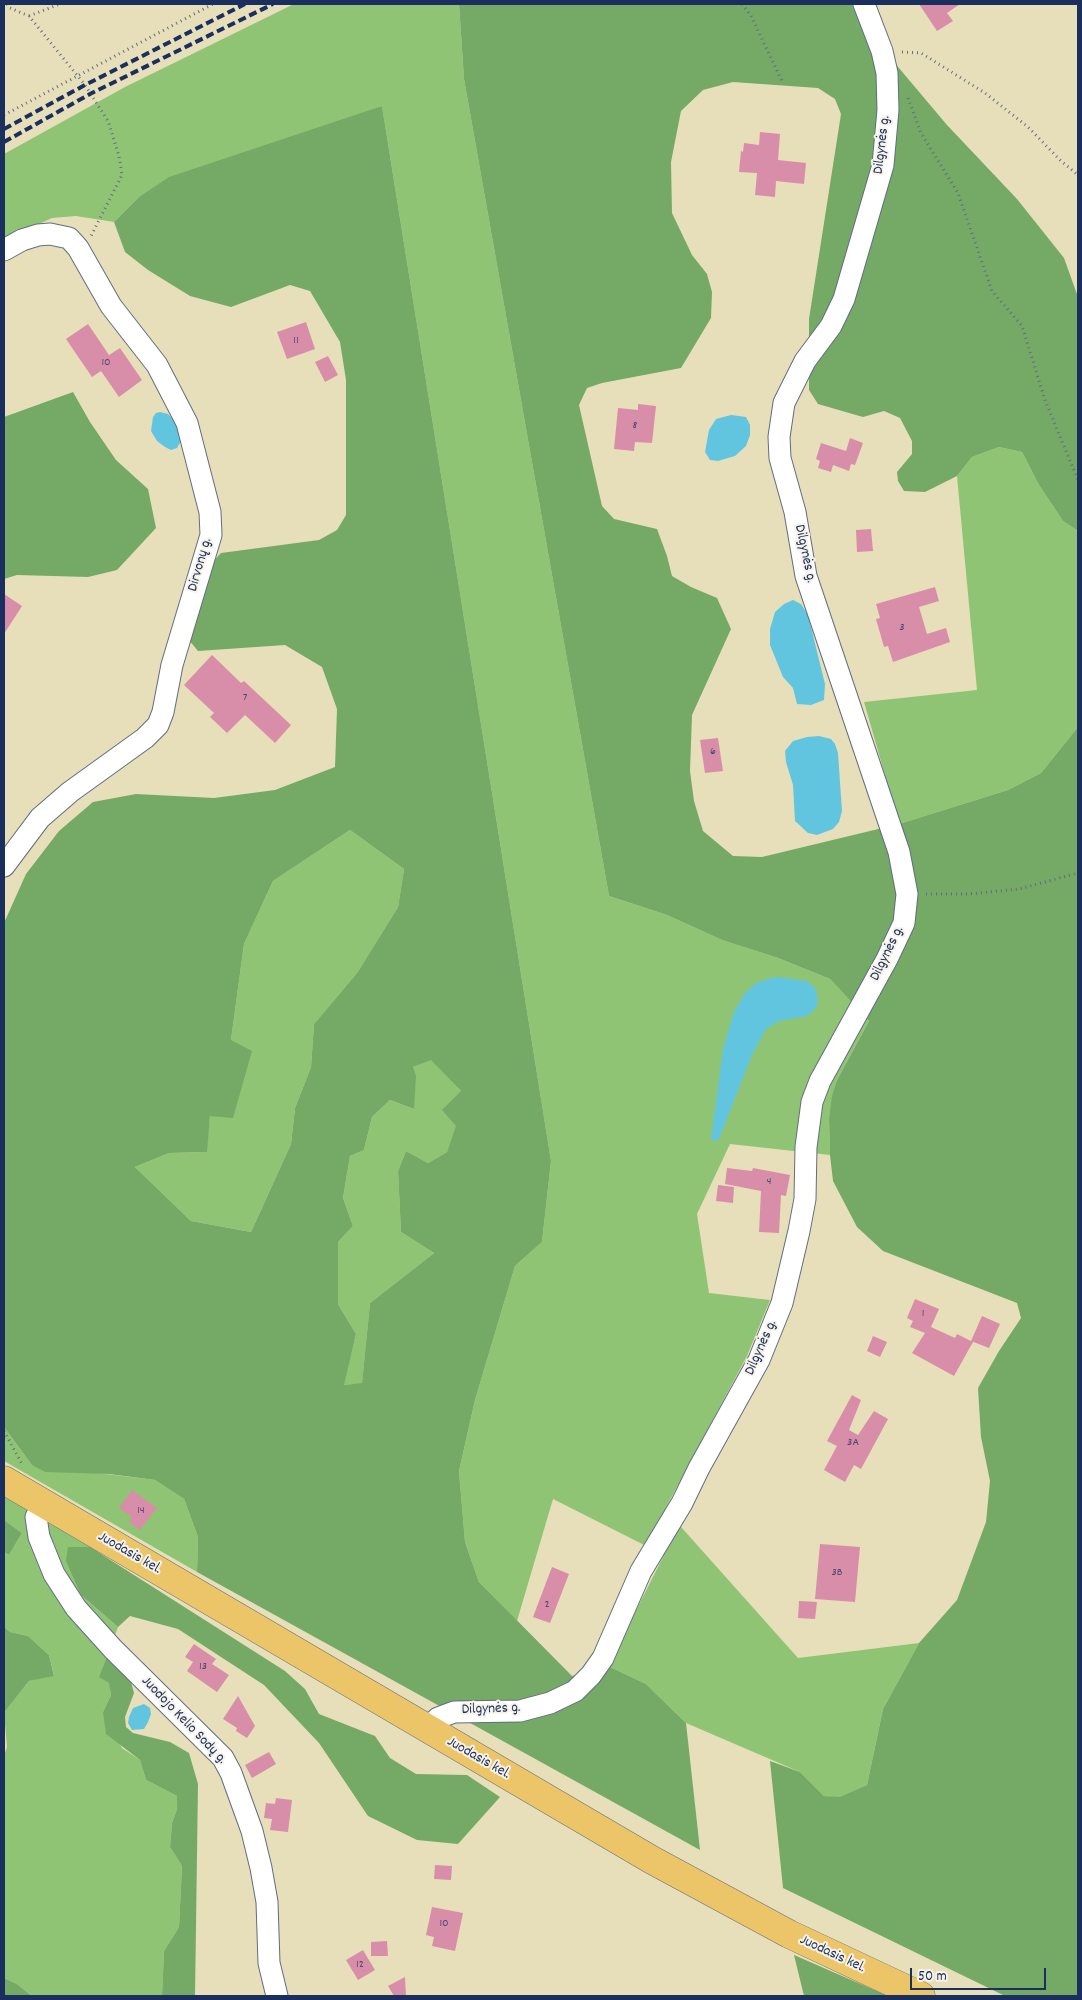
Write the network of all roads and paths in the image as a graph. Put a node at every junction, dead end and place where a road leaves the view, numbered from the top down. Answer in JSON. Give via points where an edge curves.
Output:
{"nodes":[{"id":1,"x":7,"y":4,"type":"edge"},
{"id":2,"x":60,"y":4,"type":"edge"},
{"id":3,"x":213,"y":4,"type":"edge"},
{"id":4,"x":742,"y":4,"type":"edge"},
{"id":5,"x":864,"y":4,"type":"edge"},
{"id":6,"x":28,"y":16,"type":"junction"},
{"id":7,"x":882,"y":51,"type":"junction"},
{"id":8,"x":77,"y":75,"type":"junction"},
{"id":9,"x":782,"y":81,"type":"dead end"},
{"id":10,"x":908,"y":97,"type":"dead end"},
{"id":11,"x":4,"y":115,"type":"edge"},
{"id":12,"x":1078,"y":176,"type":"edge"},
{"id":13,"x":4,"y":250,"type":"edge"},
{"id":14,"x":82,"y":254,"type":"junction"},
{"id":15,"x":1078,"y":480,"type":"edge"},
{"id":16,"x":4,"y":866,"type":"edge"},
{"id":17,"x":1078,"y":873,"type":"edge"},
{"id":18,"x":907,"y":894,"type":"junction"},
{"id":19,"x":4,"y":1480,"type":"edge"},
{"id":20,"x":44,"y":1504,"type":"junction"},
{"id":21,"x":427,"y":1729,"type":"junction"},
{"id":22,"x":277,"y":1996,"type":"edge"},
{"id":23,"x":921,"y":1996,"type":"edge"}],
"edges":[{"from":1,"to":6,"type":"path"},
{"from":2,"to":6,"type":"path"},
{"from":3,"to":8,"type":"path"},
{"from":4,"to":9,"type":"path"},
{"from":5,"to":7,"type":"street","name":"Dilgynės g."},
{"from":6,"to":8,"type":"path"},
{"from":7,"to":12,"type":"path","via":[[921,53],[985,93],[1028,127]]},
{"from":7,"to":18,"type":"street","name":"Dilgynės g.","via":[[887,73],[888,110],[883,165],[844,299],[831,326],[805,361],[784,403],[779,437],[780,458],[795,512],[806,576],[899,852]]},
{"from":8,"to":11,"type":"path"},
{"from":8,"to":14,"type":"path","via":[[108,121],[122,176]]},
{"from":10,"to":15,"type":"path","via":[[921,133],[958,193],[992,291],[1022,326],[1046,400]]},
{"from":13,"to":14,"type":"street","name":"Dirvonų g.","via":[[22,240],[50,234],[69,238]]},
{"from":14,"to":16,"type":"street","name":"Dirvonų g.","via":[[111,306],[156,365],[187,423],[210,512],[211,535],[158,725],[40,818]]},
{"from":17,"to":18,"type":"path","via":[[1019,889],[969,894]]},
{"from":18,"to":21,"type":"street","name":"Dilgynės g.","via":[[904,924],[820,1081],[812,1102],[807,1133],[805,1199],[782,1303],[759,1360],[682,1504],[641,1571],[603,1658],[575,1691],[550,1703],[520,1711],[454,1712],[438,1718]]},
{"from":19,"to":20,"type":"main road","name":"Juodasis kel."},
{"from":20,"to":21,"type":"main road","name":"Juodasis kel."},
{"from":20,"to":22,"type":"street","name":"Juodojo Kelio Sodų g.","via":[[36,1517],[39,1537],[54,1574],[76,1608],[223,1758],[231,1773],[252,1830],[261,1868],[267,1902],[269,1963]]},
{"from":21,"to":23,"type":"main road","name":"Juodasis kel.","via":[[652,1860],[789,1934]]}]}
